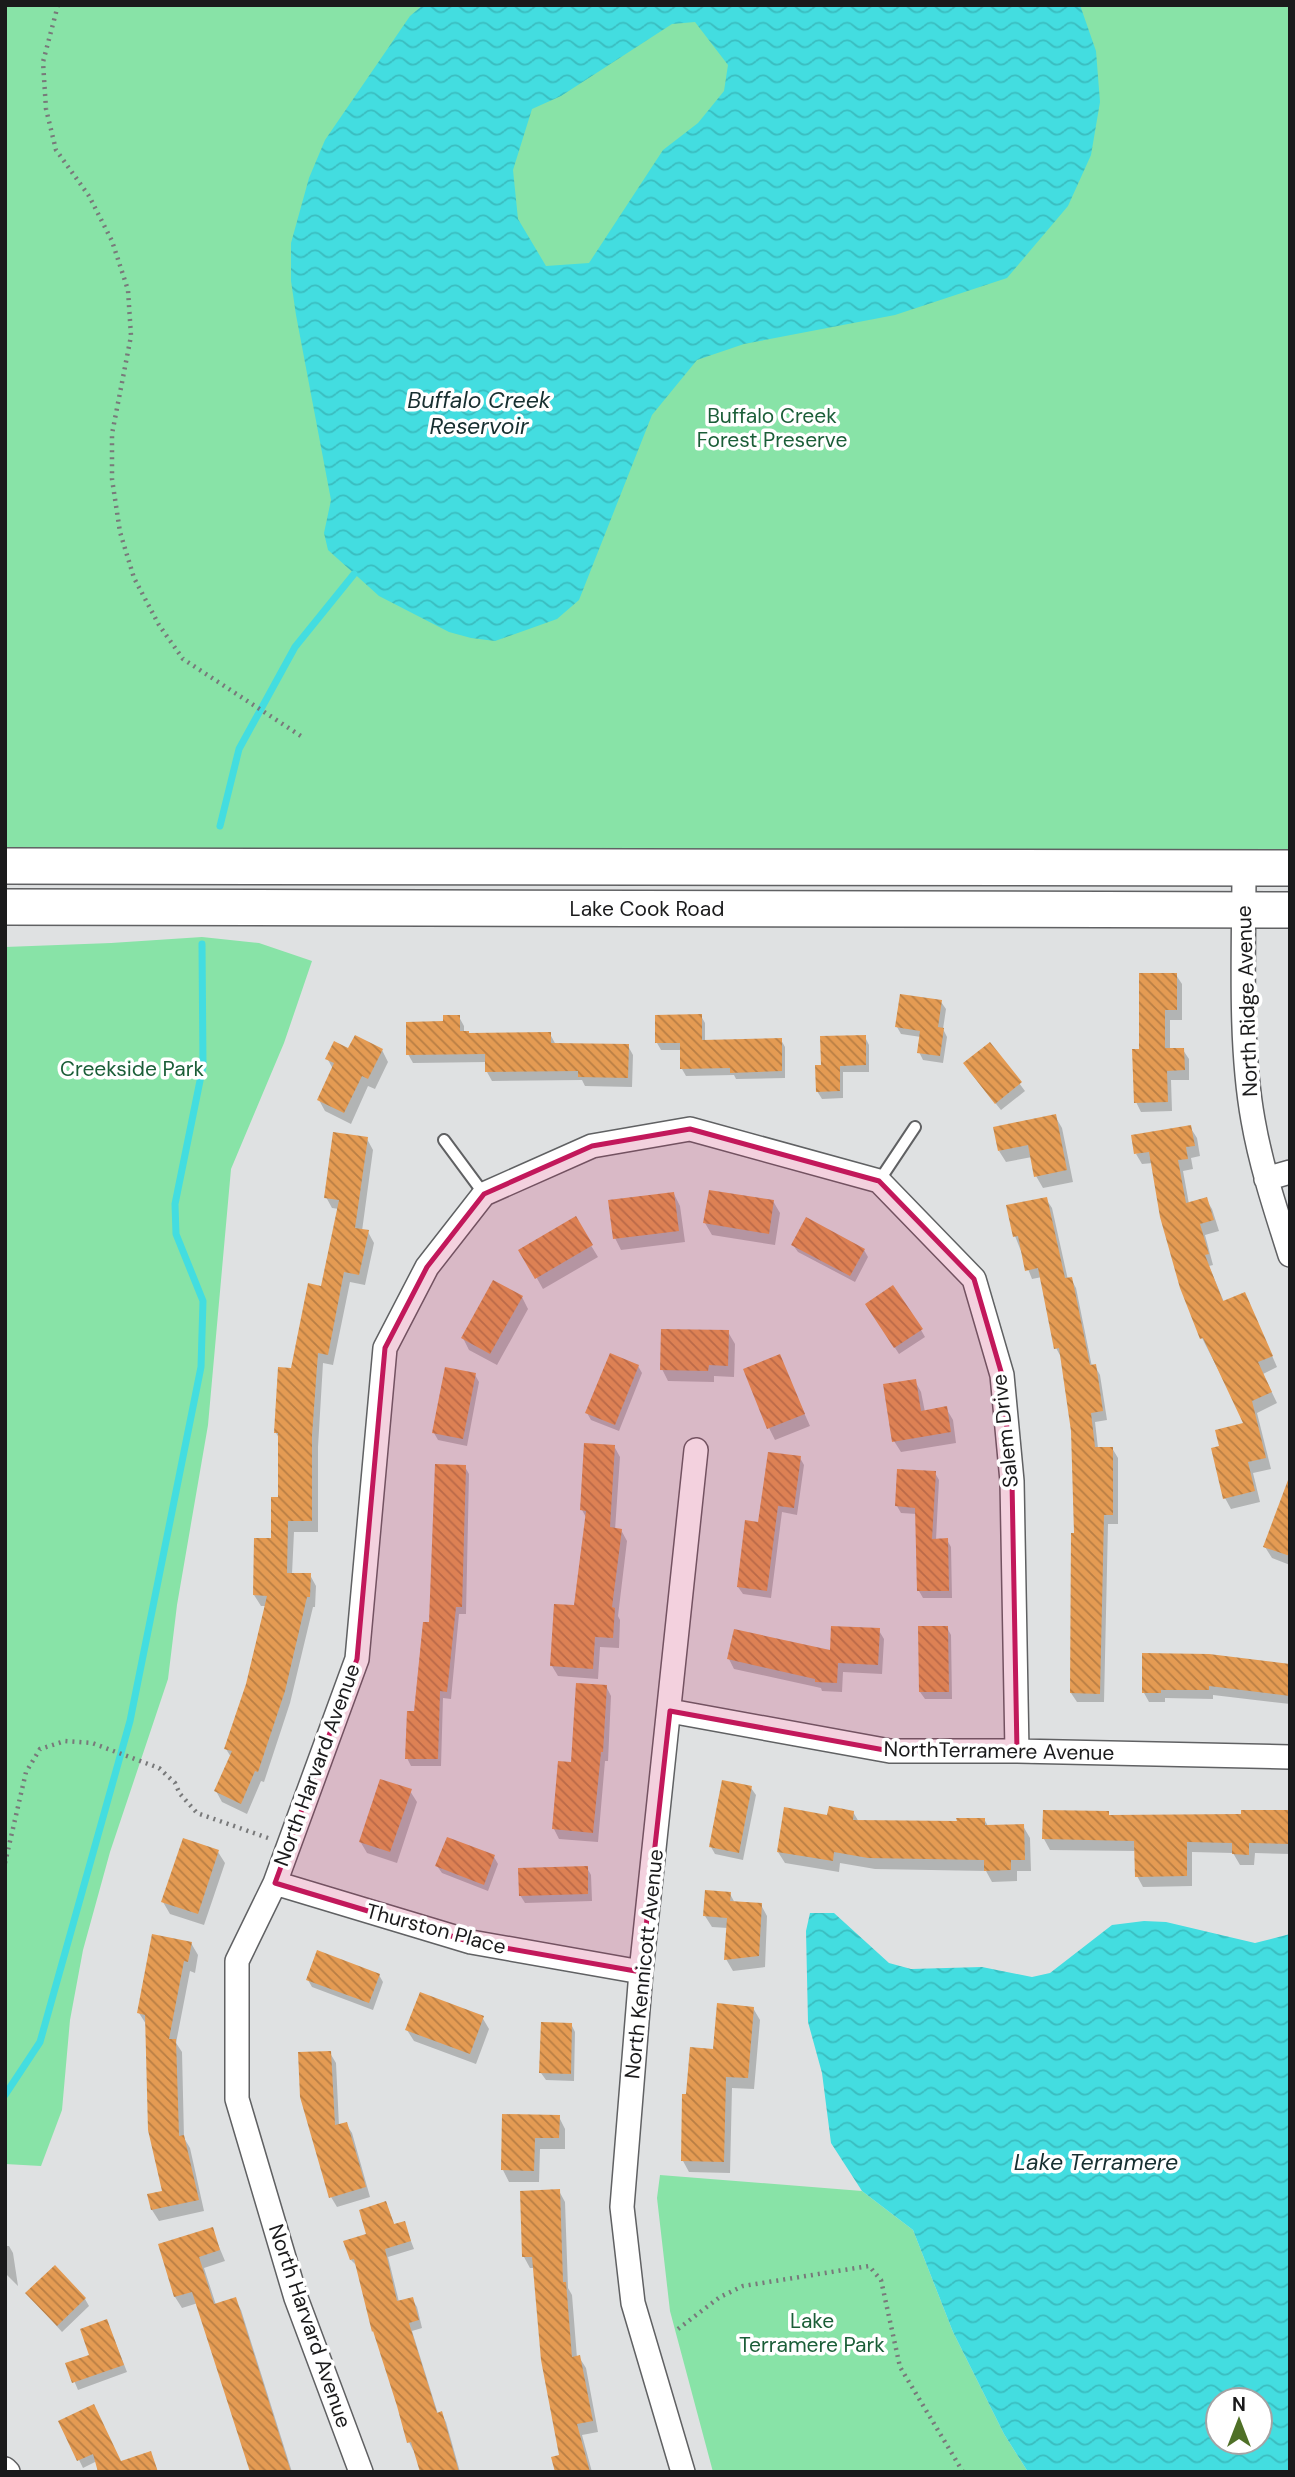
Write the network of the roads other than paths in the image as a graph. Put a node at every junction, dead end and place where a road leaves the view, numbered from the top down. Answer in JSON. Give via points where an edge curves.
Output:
{"nodes":[{"id":1,"x":5,"y":866,"type":"edge"},
{"id":2,"x":1244,"y":868,"type":"junction"},
{"id":3,"x":1290,"y":868,"type":"edge"},
{"id":4,"x":5,"y":907,"type":"edge"},
{"id":5,"x":1244,"y":910,"type":"junction"},
{"id":6,"x":1290,"y":910,"type":"edge"},
{"id":7,"x":915,"y":1127,"type":"dead end"},
{"id":8,"x":444,"y":1140,"type":"dead end"},
{"id":9,"x":1290,"y":1172,"type":"edge"},
{"id":10,"x":1266,"y":1179,"type":"junction"},
{"id":11,"x":879,"y":1181,"type":"junction"},
{"id":12,"x":484,"y":1194,"type":"junction"},
{"id":13,"x":1290,"y":1255,"type":"edge"},
{"id":14,"x":696,"y":1450,"type":"dead end"},
{"id":15,"x":670,"y":1711,"type":"junction"},
{"id":16,"x":1017,"y":1751,"type":"junction"},
{"id":17,"x":1290,"y":1757,"type":"edge"},
{"id":18,"x":275,"y":1883,"type":"junction"},
{"id":19,"x":641,"y":1972,"type":"junction"},
{"id":20,"x":361,"y":2472,"type":"edge"},
{"id":21,"x":683,"y":2472,"type":"edge"}],
"edges":[{"from":1,"to":2,"type":"main road","name":"Lake Cook Road"},
{"from":2,"to":3,"type":"main road","name":"Lake Cook Road"},
{"from":2,"to":5,"type":"street","name":"North Ridge Avenue"},
{"from":4,"to":5,"type":"main road","name":"Lake Cook Road"},
{"from":5,"to":6,"type":"main road","name":"Lake Cook Road"},
{"from":5,"to":10,"type":"street","name":"North Ridge Avenue","via":[[1247,1071]]},
{"from":7,"to":11,"type":"lane"},
{"from":8,"to":12,"type":"lane"},
{"from":9,"to":10,"type":"street"},
{"from":10,"to":13,"type":"street","name":"North Ridge Avenue"},
{"from":11,"to":12,"type":"street","name":"North Harvard Avenue","via":[[690,1129],[592,1146]]},
{"from":11,"to":16,"type":"street","name":"Salem Drive","via":[[974,1279],[1002,1375],[1012,1481]]},
{"from":12,"to":18,"type":"street","name":"North Harvard Avenue","via":[[427,1267],[384,1348],[357,1659]]},
{"from":14,"to":15,"type":"street","name":"North Kennicott Avenue"},
{"from":15,"to":16,"type":"street","name":"NorthTerramere Avenue","via":[[890,1751]]},
{"from":15,"to":19,"type":"street","name":"North Kennicott Avenue"},
{"from":16,"to":17,"type":"street","name":"NorthTerramere Avenue"},
{"from":18,"to":19,"type":"street","name":"Thurston Place","via":[[471,1942]]},
{"from":18,"to":20,"type":"street","name":"North Harvard Avenue","via":[[237,1961],[237,2099],[296,2298]]},
{"from":19,"to":21,"type":"street","name":"North Kennicott Avenue","via":[[622,2207],[633,2303]]}]}
